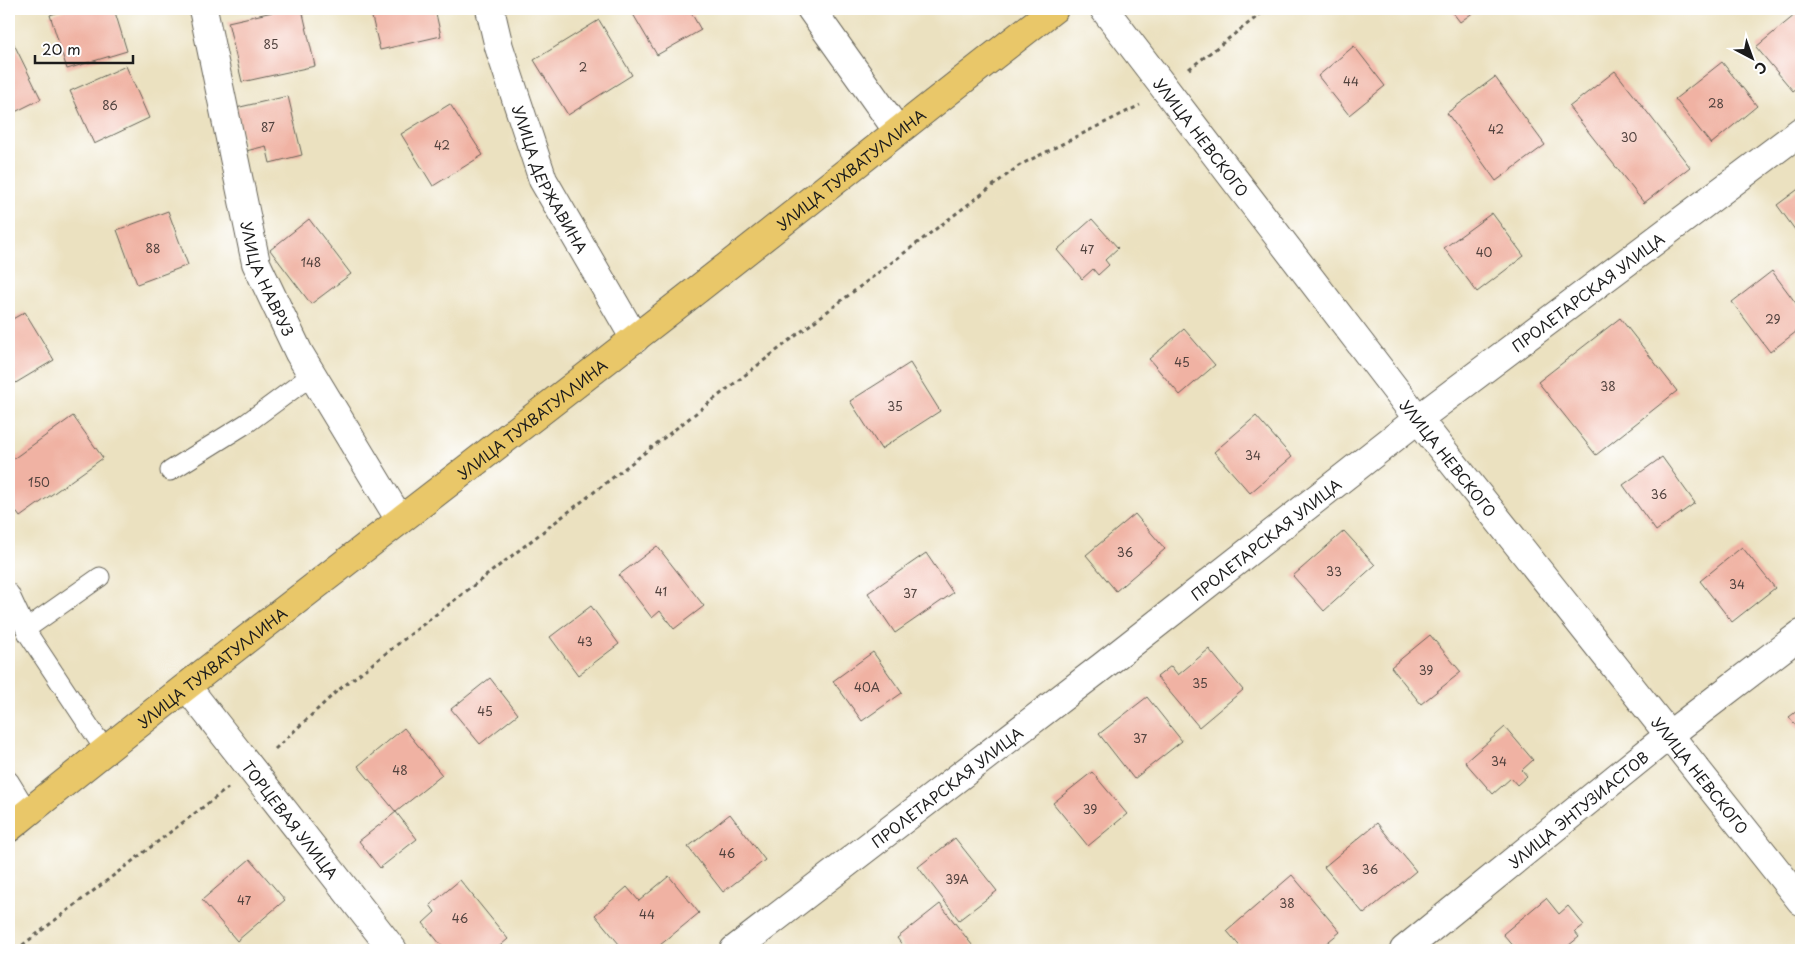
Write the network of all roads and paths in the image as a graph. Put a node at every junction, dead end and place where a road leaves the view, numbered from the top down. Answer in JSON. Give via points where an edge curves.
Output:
{"nodes":[{"id":1,"x":203,"y":9,"type":"edge"},
{"id":2,"x":490,"y":9,"type":"edge"},
{"id":3,"x":811,"y":9,"type":"edge"},
{"id":4,"x":1054,"y":9,"type":"edge"},
{"id":5,"x":1104,"y":9,"type":"edge"},
{"id":6,"x":1267,"y":9,"type":"edge"},
{"id":7,"x":1164,"y":88,"type":"junction"},
{"id":8,"x":897,"y":130,"type":"junction"},
{"id":9,"x":1801,"y":131,"type":"edge"},
{"id":10,"x":635,"y":339,"type":"junction"},
{"id":11,"x":312,"y":375,"type":"junction"},
{"id":12,"x":1418,"y":419,"type":"junction"},
{"id":13,"x":170,"y":471,"type":"dead end"},
{"id":14,"x":400,"y":520,"type":"junction"},
{"id":15,"x":100,"y":577,"type":"dead end"},
{"id":16,"x":9,"y":593,"type":"edge"},
{"id":17,"x":26,"y":629,"type":"junction"},
{"id":18,"x":1801,"y":634,"type":"edge"},
{"id":19,"x":187,"y":687,"type":"junction"},
{"id":20,"x":1669,"y":735,"type":"junction"},
{"id":21,"x":105,"y":750,"type":"junction"},
{"id":22,"x":251,"y":770,"type":"junction"},
{"id":23,"x":9,"y":781,"type":"edge"},
{"id":24,"x":18,"y":820,"type":"edge"},
{"id":25,"x":1801,"y":901,"type":"edge"},
{"id":26,"x":16,"y":950,"type":"edge"},
{"id":27,"x":393,"y":950,"type":"edge"},
{"id":28,"x":734,"y":950,"type":"edge"},
{"id":29,"x":1404,"y":950,"type":"edge"}],
"edges":[{"from":1,"to":11,"type":"street","name":"УЛИЦА НАВРУЗ","via":[[256,263]]},
{"from":2,"to":10,"type":"street","name":"УЛИЦА ДЕРЖАВИНА","via":[[499,47],[543,180]]},
{"from":3,"to":8,"type":"street"},
{"from":4,"to":8,"type":"main road","name":"УЛИЦА ТУХВАТУЛЛИНА"},
{"from":5,"to":7,"type":"street","name":"УЛИЦА НЕВСКОГО"},
{"from":6,"to":7,"type":"path"},
{"from":7,"to":12,"type":"street","name":"УЛИЦА НЕВСКОГО"},
{"from":7,"to":22,"type":"path","via":[[1135,109],[1020,165],[336,692]]},
{"from":8,"to":10,"type":"main road","name":"УЛИЦА ТУХВАТУЛЛИНА"},
{"from":9,"to":12,"type":"street","name":"ПРОЛЕТАРСКАЯ УЛИЦА"},
{"from":10,"to":14,"type":"main road","name":"УЛИЦА ТУХВАТУЛЛИНА"},
{"from":11,"to":13,"type":"lane","via":[[247,423]]},
{"from":11,"to":14,"type":"street","name":"УЛИЦА НАВРУЗ"},
{"from":12,"to":20,"type":"street","name":"УЛИЦА НЕВСКОГО"},
{"from":12,"to":28,"type":"street","name":"ПРОЛЕТАРСКАЯ УЛИЦА"},
{"from":14,"to":19,"type":"main road","name":"УЛИЦА ТУХВАТУЛЛИНА"},
{"from":15,"to":17,"type":"lane"},
{"from":16,"to":17,"type":"lane"},
{"from":17,"to":21,"type":"lane"},
{"from":18,"to":20,"type":"street","name":"УЛИЦА ЭНТУЗИАСТОВ"},
{"from":19,"to":21,"type":"main road","name":"УЛИЦА ТУХВАТУЛЛИНА"},
{"from":19,"to":22,"type":"street","name":"ТОРЦЕВАЯ УЛИЦА"},
{"from":20,"to":25,"type":"street","name":"УЛИЦА НЕВСКОГО"},
{"from":20,"to":29,"type":"street","name":"УЛИЦА ЭНТУЗИАСТОВ"},
{"from":21,"to":24,"type":"main road","name":"УЛИЦА ТУХВАТУЛЛИНА"},
{"from":22,"to":26,"type":"path"},
{"from":22,"to":27,"type":"street","name":"ТОРЦЕВАЯ УЛИЦА"},
{"from":23,"to":24,"type":"lane"}]}
